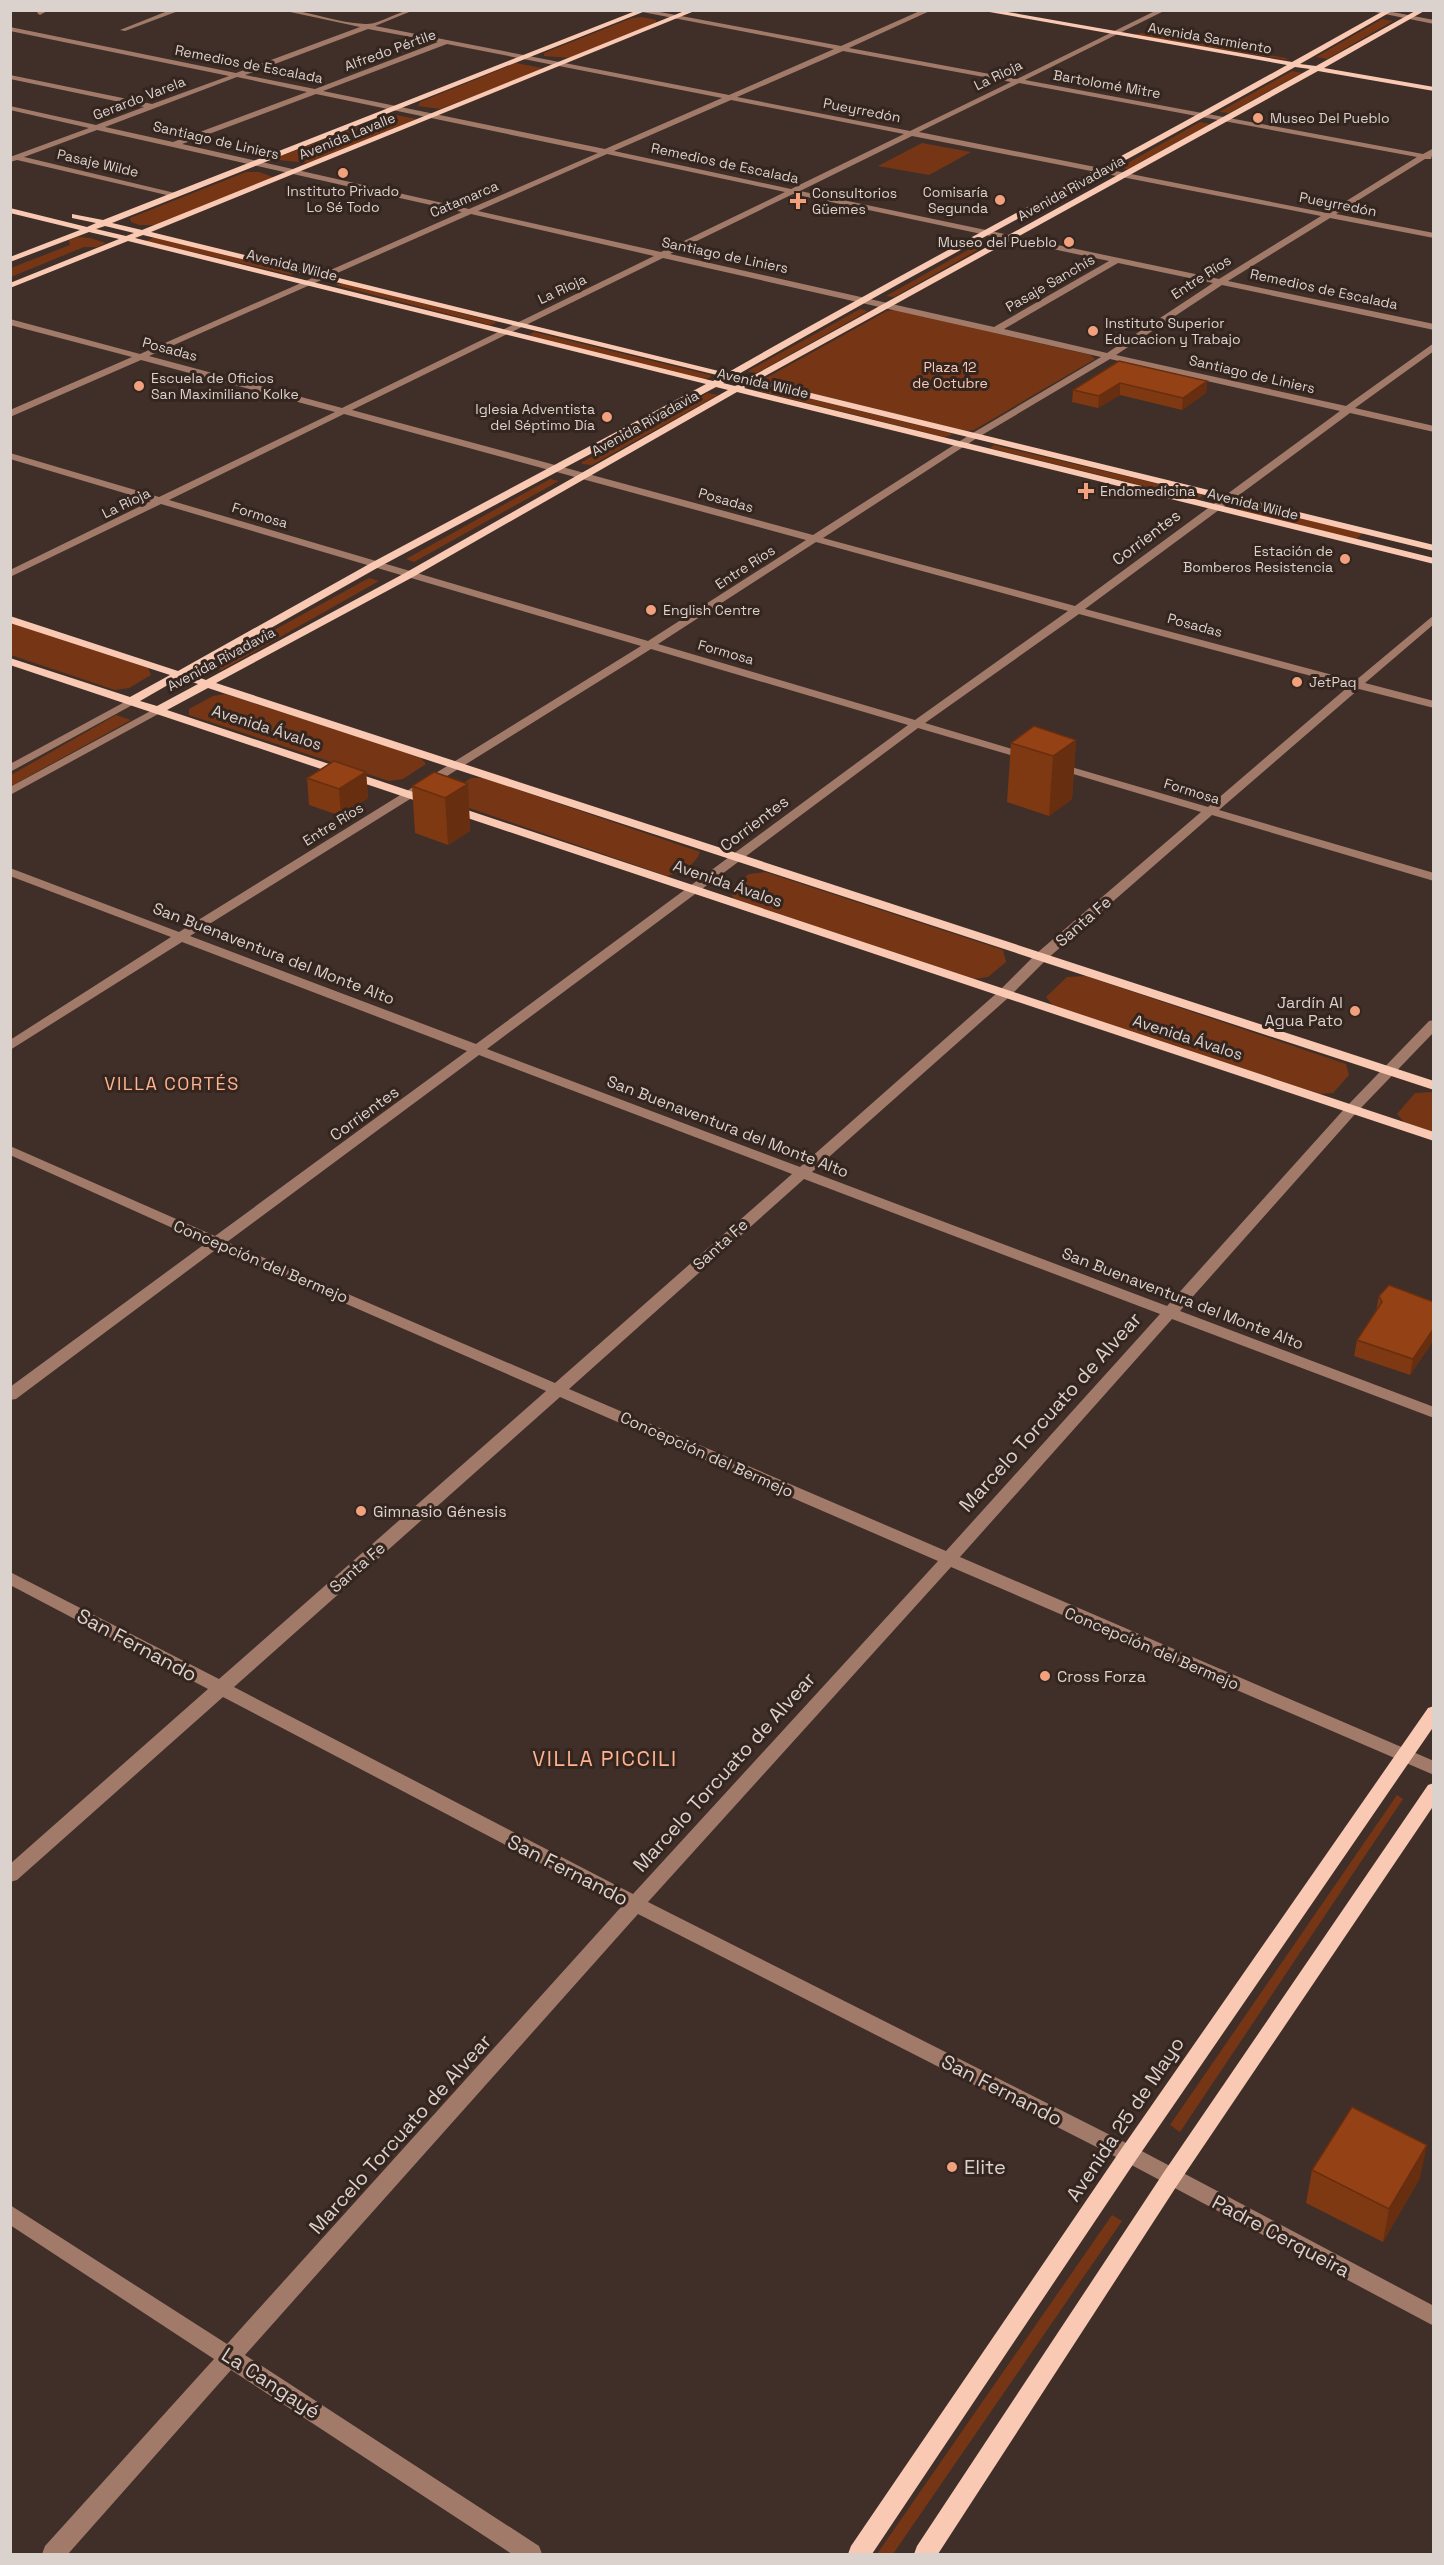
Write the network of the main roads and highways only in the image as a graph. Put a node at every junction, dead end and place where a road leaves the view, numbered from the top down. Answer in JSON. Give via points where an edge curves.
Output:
{"nodes":[{"id":1,"x":694,"y":10,"type":"edge"},
{"id":2,"x":981,"y":10,"type":"edge"},
{"id":3,"x":1019,"y":10,"type":"edge"},
{"id":4,"x":1423,"y":10,"type":"edge"},
{"id":5,"x":640,"y":11,"type":"edge"},
{"id":6,"x":1389,"y":12,"type":"edge"},
{"id":7,"x":1302,"y":59,"type":"junction"},
{"id":8,"x":1326,"y":64,"type":"junction"},
{"id":9,"x":1293,"y":65,"type":"junction"},
{"id":10,"x":1317,"y":69,"type":"junction"},
{"id":11,"x":1434,"y":82,"type":"edge"},
{"id":12,"x":1434,"y":89,"type":"edge"},
{"id":13,"x":1045,"y":203,"type":"junction"},
{"id":14,"x":1066,"y":208,"type":"junction"},
{"id":15,"x":10,"y":210,"type":"edge"},
{"id":16,"x":61,"y":212,"type":"dead end"},
{"id":17,"x":103,"y":222,"type":"junction"},
{"id":18,"x":87,"y":230,"type":"junction"},
{"id":19,"x":145,"y":232,"type":"junction"},
{"id":20,"x":126,"y":240,"type":"junction"},
{"id":21,"x":10,"y":260,"type":"edge"},
{"id":22,"x":10,"y":286,"type":"edge"},
{"id":23,"x":728,"y":376,"type":"junction"},
{"id":24,"x":750,"y":381,"type":"junction"},
{"id":25,"x":714,"y":384,"type":"junction"},
{"id":26,"x":735,"y":390,"type":"junction"},
{"id":27,"x":1434,"y":548,"type":"edge"},
{"id":28,"x":1434,"y":561,"type":"edge"},
{"id":29,"x":10,"y":619,"type":"edge"},
{"id":30,"x":10,"y":661,"type":"edge"},
{"id":31,"x":181,"y":674,"type":"junction"},
{"id":32,"x":208,"y":684,"type":"junction"},
{"id":33,"x":132,"y":701,"type":"junction"},
{"id":34,"x":158,"y":710,"type":"junction"},
{"id":35,"x":1434,"y":1086,"type":"edge"},
{"id":36,"x":1434,"y":1137,"type":"edge"},
{"id":37,"x":1434,"y":1712,"type":"edge"},
{"id":38,"x":1434,"y":1790,"type":"edge"},
{"id":39,"x":859,"y":2554,"type":"edge"},
{"id":40,"x":925,"y":2554,"type":"edge"}],
"edges":[{"from":1,"to":19,"type":"main road","name":"Avenida Lavalle"},
{"from":2,"to":9,"type":"main road","name":"Avenida Sarmiento"},
{"from":3,"to":7,"type":"main road","name":"Avenida Sarmiento"},
{"from":4,"to":8,"type":"main road","name":"Avenida Rivadavia"},
{"from":5,"to":17,"type":"main road","name":"Avenida Lavalle"},
{"from":6,"to":7,"type":"main road","name":"Avenida Rivadavia"},
{"from":7,"to":8,"type":"main road","name":"Avenida Sarmiento"},
{"from":7,"to":9,"type":"main road","name":"Avenida Rivadavia"},
{"from":8,"to":10,"type":"main road","name":"Avenida Rivadavia"},
{"from":8,"to":11,"type":"main road","name":"Avenida Sarmiento"},
{"from":9,"to":10,"type":"main road","name":"Avenida Sarmiento"},
{"from":9,"to":13,"type":"main road","name":"Avenida Rivadavia"},
{"from":10,"to":12,"type":"main road","name":"Avenida Sarmiento"},
{"from":10,"to":14,"type":"main road","name":"Avenida Rivadavia"},
{"from":13,"to":14,"type":"main road"},
{"from":13,"to":23,"type":"main road","name":"Avenida Rivadavia"},
{"from":14,"to":24,"type":"main road","name":"Avenida Rivadavia"},
{"from":15,"to":18,"type":"main road","name":"Avenida Wilde"},
{"from":16,"to":17,"type":"main road","name":"Avenida Wilde"},
{"from":17,"to":18,"type":"main road","name":"Avenida Lavalle"},
{"from":17,"to":19,"type":"main road","name":"Avenida Wilde"},
{"from":18,"to":20,"type":"main road","name":"Avenida Wilde"},
{"from":18,"to":21,"type":"main road","name":"Avenida Lavalle"},
{"from":19,"to":20,"type":"main road","name":"Avenida Lavalle"},
{"from":19,"to":23,"type":"main road","name":"Avenida Wilde"},
{"from":20,"to":22,"type":"main road","name":"Avenida Lavalle"},
{"from":20,"to":25,"type":"main road","name":"Avenida Wilde"},
{"from":23,"to":24,"type":"main road","name":"Avenida Wilde"},
{"from":23,"to":25,"type":"main road","name":"Avenida Rivadavia"},
{"from":24,"to":26,"type":"main road","name":"Avenida Rivadavia"},
{"from":24,"to":27,"type":"main road","name":"Avenida Wilde"},
{"from":25,"to":26,"type":"main road","name":"Avenida Wilde"},
{"from":25,"to":31,"type":"main road","name":"Avenida Rivadavia","via":[[375,565]]},
{"from":26,"to":28,"type":"main road","name":"Avenida Wilde"},
{"from":26,"to":32,"type":"main road","name":"Avenida Rivadavia"},
{"from":29,"to":31,"type":"main road","name":"Avenida Ávalos"},
{"from":30,"to":33,"type":"main road","name":"Avenida Ávalos"},
{"from":31,"to":32,"type":"main road","name":"Avenida Ávalos"},
{"from":31,"to":33,"type":"main road","name":"Avenida Rivadavia"},
{"from":32,"to":34,"type":"main road","name":"Avenida Rivadavia"},
{"from":32,"to":35,"type":"main road","name":"Avenida Ávalos"},
{"from":33,"to":34,"type":"main road","name":"Avenida Ávalos"},
{"from":34,"to":36,"type":"main road","name":"Avenida Ávalos"},
{"from":37,"to":39,"type":"main road","name":"Avenida 25 de Mayo"},
{"from":38,"to":40,"type":"main road","via":[[1171,2178]]}]}
